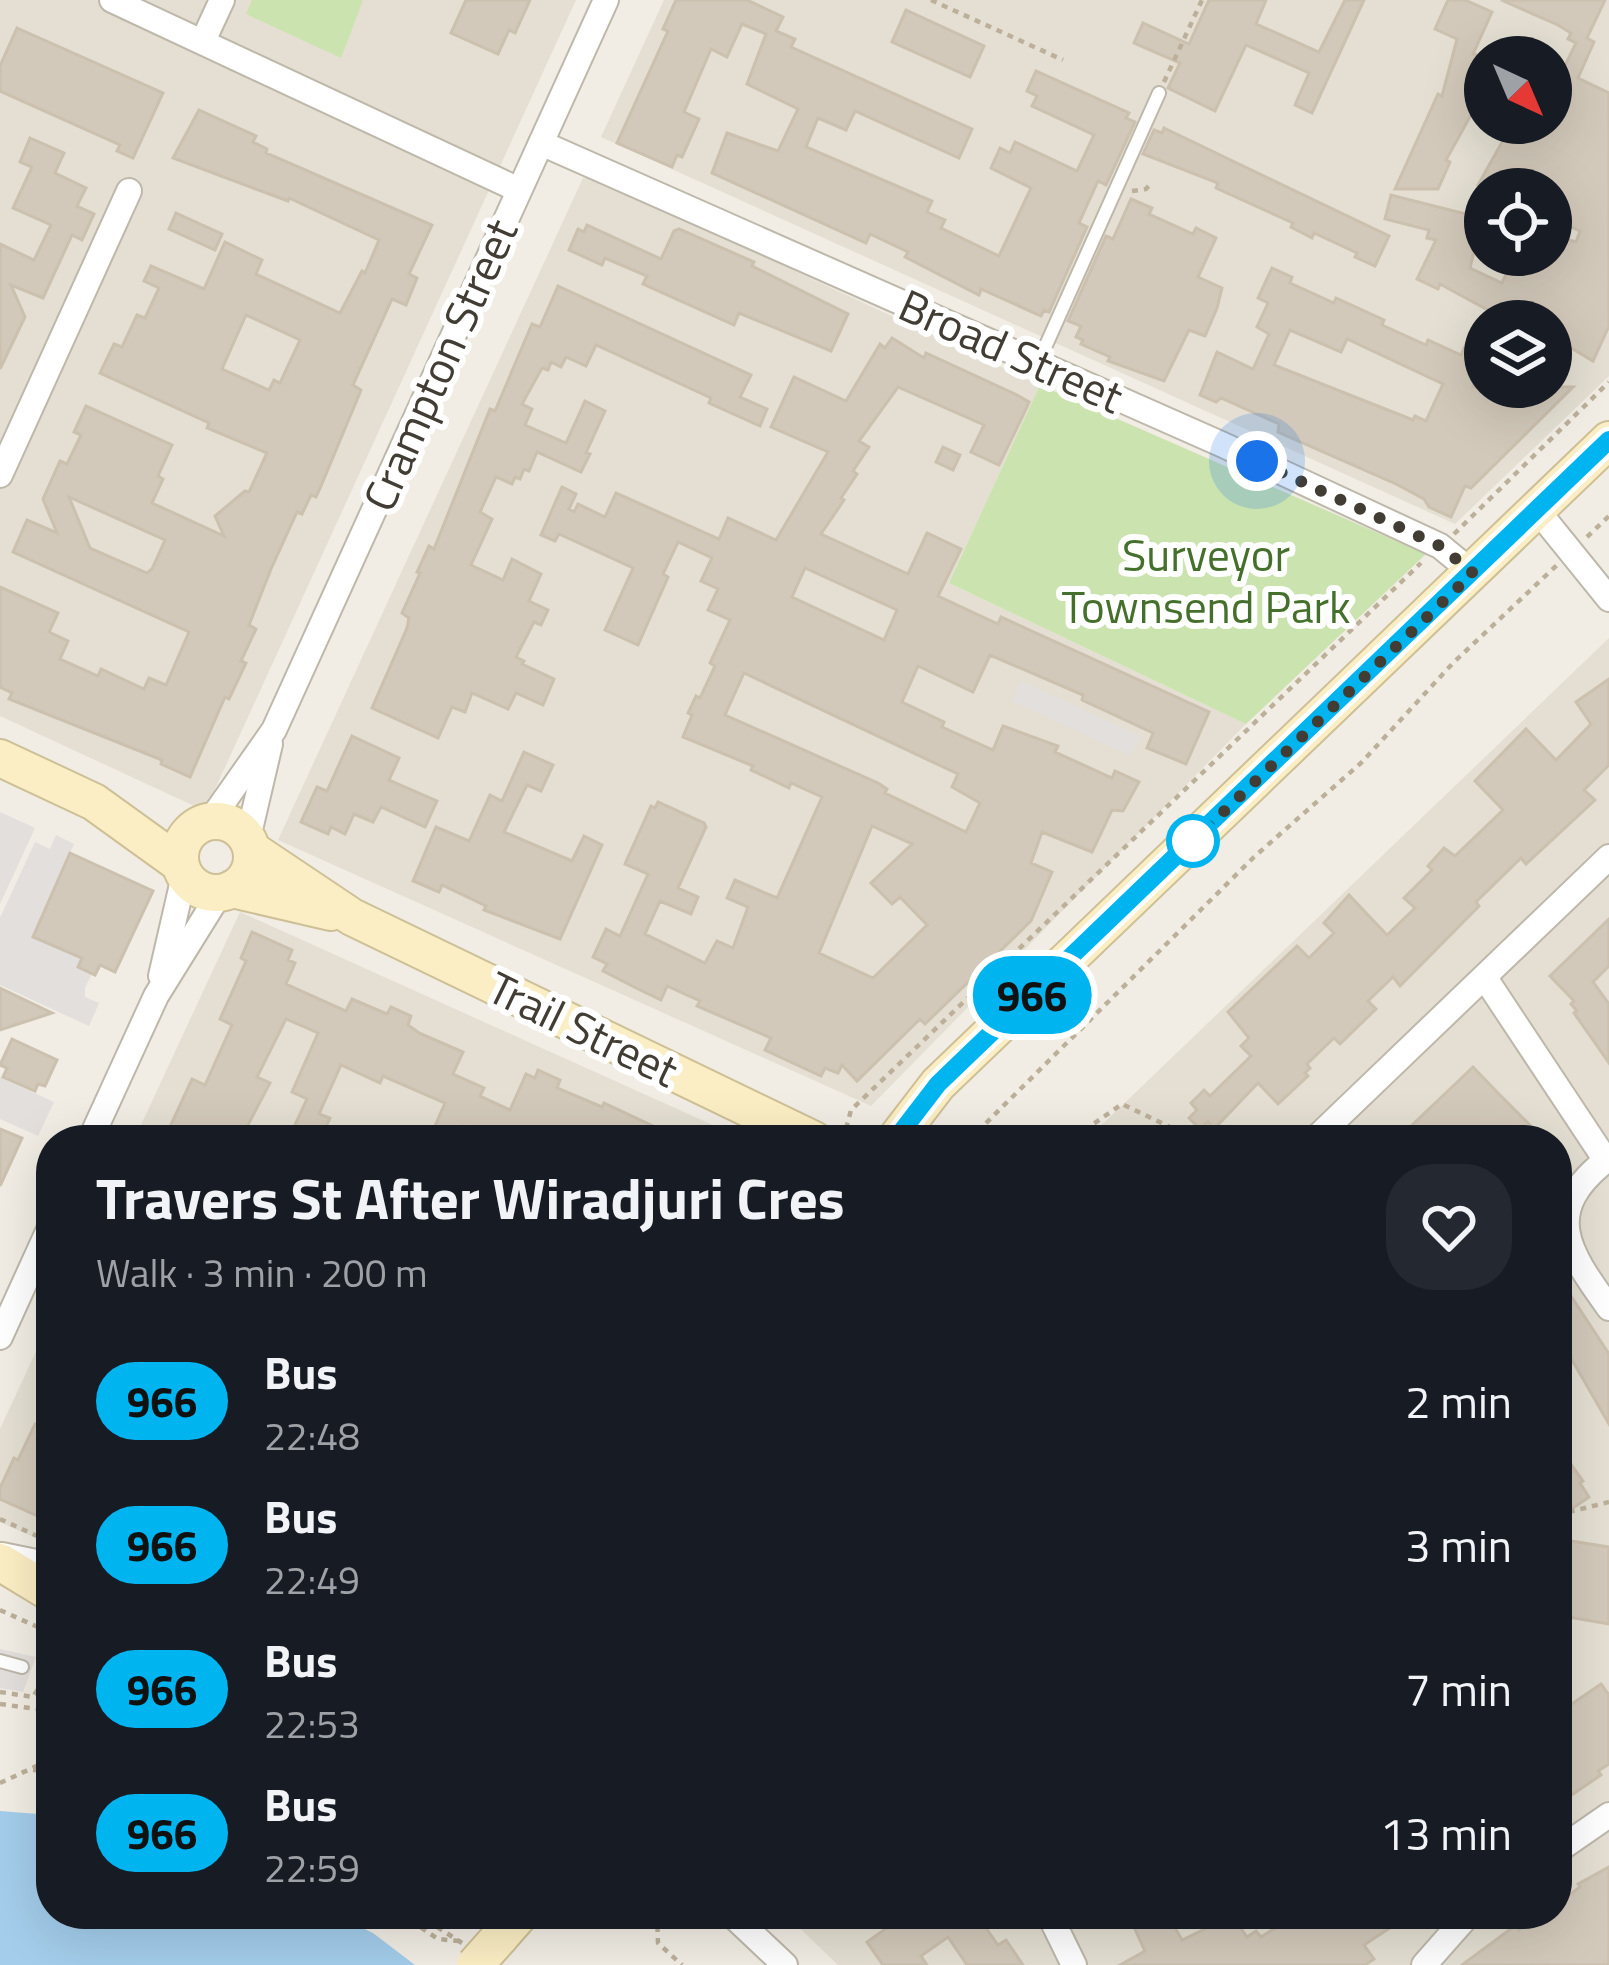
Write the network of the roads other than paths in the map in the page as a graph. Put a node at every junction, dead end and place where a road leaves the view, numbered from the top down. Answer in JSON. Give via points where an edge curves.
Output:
{"nodes":[{"id":1,"x":112,"y":0,"type":"edge"},
{"id":2,"x":222,"y":0,"type":"edge"},
{"id":3,"x":606,"y":0,"type":"edge"},
{"id":4,"x":203,"y":41,"type":"junction"},
{"id":5,"x":1160,"y":93,"type":"road end"},
{"id":6,"x":541,"y":143,"type":"junction"},
{"id":7,"x":519,"y":190,"type":"junction"},
{"id":8,"x":129,"y":191,"type":"dead end"},
{"id":9,"x":1038,"y":363,"type":"junction"},
{"id":10,"x":1609,"y":440,"type":"edge"},
{"id":11,"x":0,"y":475,"type":"edge"},
{"id":12,"x":1537,"y":510,"type":"junction"},
{"id":13,"x":1473,"y":573,"type":"junction"},
{"id":14,"x":1609,"y":598,"type":"edge"},
{"id":15,"x":274,"y":730,"type":"junction"},
{"id":16,"x":0,"y":758,"type":"edge"},
{"id":17,"x":94,"y":802,"type":"junction"},
{"id":18,"x":204,"y":823,"type":"junction"},
{"id":19,"x":250,"y":844,"type":"junction"},
{"id":20,"x":1609,"y":857,"type":"edge"},
{"id":21,"x":182,"y":870,"type":"junction"},
{"id":22,"x":226,"y":891,"type":"junction"},
{"id":23,"x":352,"y":917,"type":"junction"},
{"id":24,"x":1485,"y":978,"type":"junction"},
{"id":25,"x":156,"y":996,"type":"junction"},
{"id":26,"x":97,"y":1125,"type":"edge"},
{"id":27,"x":783,"y":1125,"type":"edge"},
{"id":28,"x":907,"y":1125,"type":"edge"},
{"id":29,"x":1330,"y":1125,"type":"edge"},
{"id":30,"x":1607,"y":1158,"type":"edge"},
{"id":31,"x":1572,"y":1201,"type":"edge"},
{"id":32,"x":1572,"y":1252,"type":"edge"},
{"id":33,"x":36,"y":1259,"type":"edge"},
{"id":34,"x":1609,"y":1308,"type":"edge"},
{"id":35,"x":0,"y":1337,"type":"edge"},
{"id":36,"x":0,"y":1558,"type":"edge"},
{"id":37,"x":36,"y":1562,"type":"edge"},
{"id":38,"x":36,"y":1583,"type":"edge"},
{"id":39,"x":0,"y":1587,"type":"edge"},
{"id":40,"x":36,"y":1600,"type":"edge"},
{"id":41,"x":0,"y":1661,"type":"edge"},
{"id":42,"x":22,"y":1667,"type":"dead end"},
{"id":43,"x":1609,"y":1815,"type":"edge"},
{"id":44,"x":1572,"y":1841,"type":"edge"},
{"id":45,"x":747,"y":1929,"type":"edge"},
{"id":46,"x":1056,"y":1929,"type":"edge"},
{"id":47,"x":1456,"y":1929,"type":"edge"},
{"id":48,"x":784,"y":1965,"type":"edge"},
{"id":49,"x":1074,"y":1965,"type":"edge"},
{"id":50,"x":1424,"y":1965,"type":"edge"}],
"edges":[{"from":1,"to":4,"type":"street"},
{"from":2,"to":4,"type":"street"},
{"from":3,"to":6,"type":"street","name":"Crampton Street"},
{"from":4,"to":7,"type":"street"},
{"from":5,"to":9,"type":"lane"},
{"from":6,"to":7,"type":"street","name":"Crampton Street"},
{"from":6,"to":9,"type":"street","name":"Broad Street"},
{"from":7,"to":15,"type":"street","name":"Crampton Street"},
{"from":8,"to":11,"type":"street"},
{"from":9,"to":13,"type":"street","name":"Broad Street","via":[[1440,546]]},
{"from":10,"to":12,"type":"street"},
{"from":12,"to":13,"type":"street"},
{"from":12,"to":14,"type":"street"},
{"from":13,"to":28,"type":"street","via":[[938,1084]]},
{"from":15,"to":18,"type":"street","name":"Crampton Street"},
{"from":15,"to":19,"type":"street","name":"Crampton Street"},
{"from":16,"to":17,"type":"street"},
{"from":17,"to":18,"type":"street"},
{"from":17,"to":21,"type":"street"},
{"from":18,"to":19,"type":"street","via":[[232,824]]},
{"from":18,"to":21,"type":"street","via":[[182,842]]},
{"from":19,"to":22,"type":"street","via":[[248,873]]},
{"from":19,"to":23,"type":"street","name":"Trail Street"},
{"from":20,"to":24,"type":"street"},
{"from":21,"to":22,"type":"street","via":[[200,890]]},
{"from":21,"to":25,"type":"street"},
{"from":22,"to":23,"type":"street","name":"Trail Street"},
{"from":22,"to":25,"type":"street"},
{"from":23,"to":27,"type":"street","name":"Trail Street"},
{"from":24,"to":29,"type":"street"},
{"from":24,"to":30,"type":"street"},
{"from":25,"to":26,"type":"street"},
{"from":30,"to":31,"type":"street"},
{"from":32,"to":34,"type":"street"},
{"from":33,"to":35,"type":"street"},
{"from":36,"to":37,"type":"street"},
{"from":36,"to":38,"type":"street"},
{"from":39,"to":40,"type":"street"},
{"from":41,"to":42,"type":"lane"},
{"from":43,"to":44,"type":"street"},
{"from":45,"to":48,"type":"street"},
{"from":46,"to":49,"type":"street"},
{"from":47,"to":50,"type":"street"}]}
